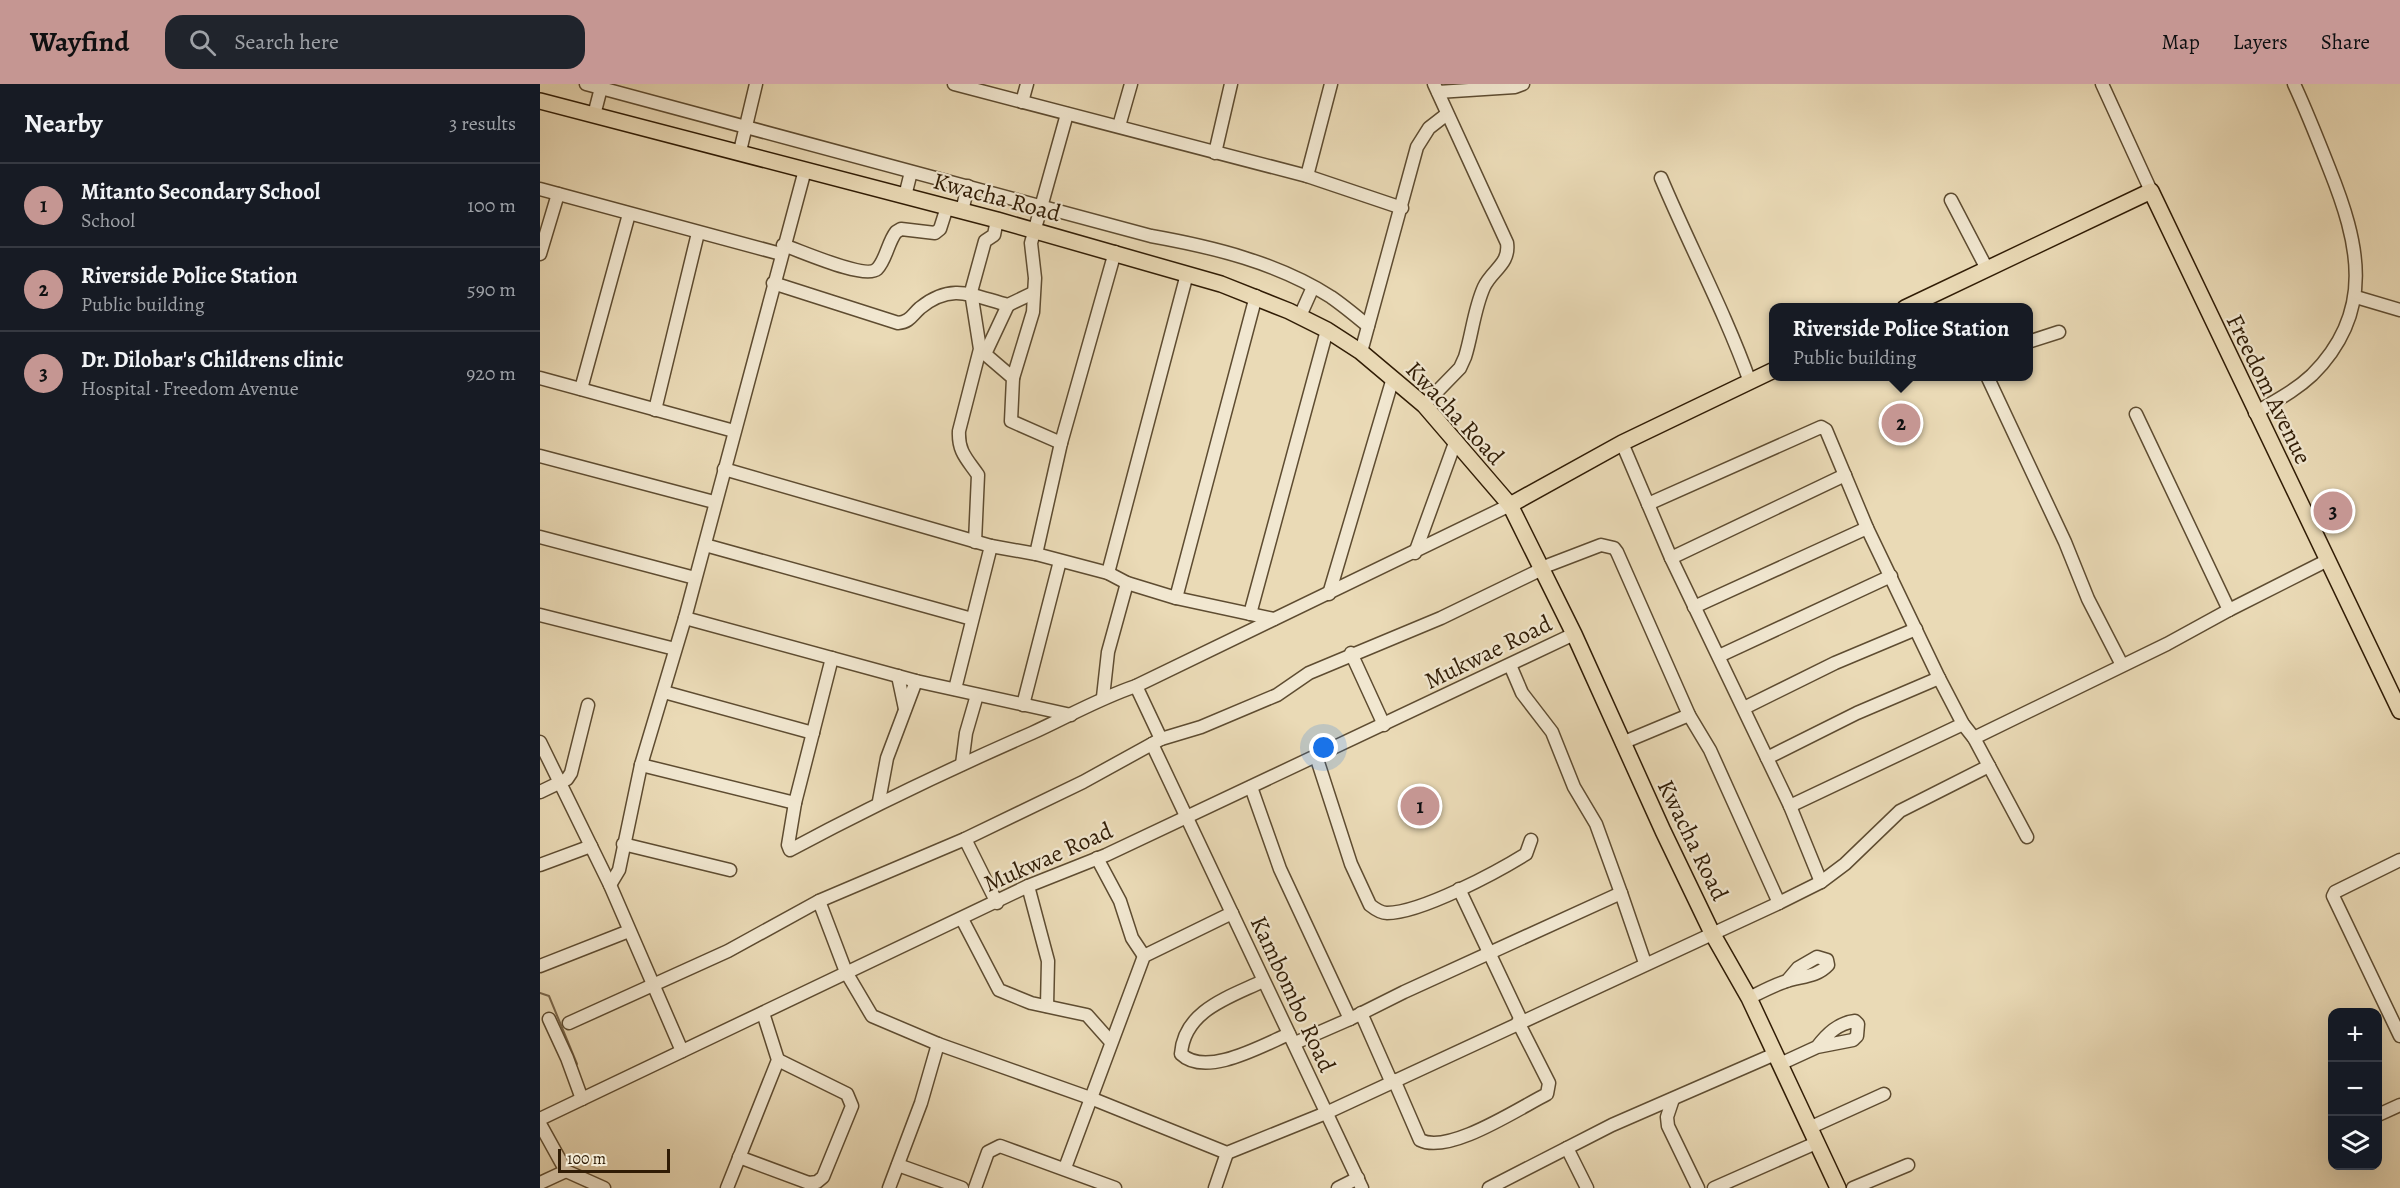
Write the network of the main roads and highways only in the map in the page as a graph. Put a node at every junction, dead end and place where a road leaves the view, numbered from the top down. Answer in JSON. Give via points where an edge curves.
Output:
{"nodes":[{"id":1,"x":540,"y":100,"type":"edge"},
{"id":2,"x":1915,"y":303,"type":"edge"},
{"id":3,"x":1769,"y":372,"type":"edge"},
{"id":4,"x":1510,"y":505,"type":"junction"},
{"id":5,"x":2400,"y":711,"type":"edge"},
{"id":6,"x":1838,"y":1188,"type":"edge"}],
"edges":[{"from":1,"to":4,"type":"main road","name":"Kwacha Road","via":[[1115,252],[1256,296],[1326,330],[1394,378],[1456,440]]},
{"from":2,"to":5,"type":"main road","name":"Freedom Avenue","via":[[2151,191]]},
{"from":3,"to":4,"type":"main road","via":[[1622,443]]},
{"from":4,"to":6,"type":"main road","name":"Kwacha Road","via":[[1712,933],[1749,998]]}]}
